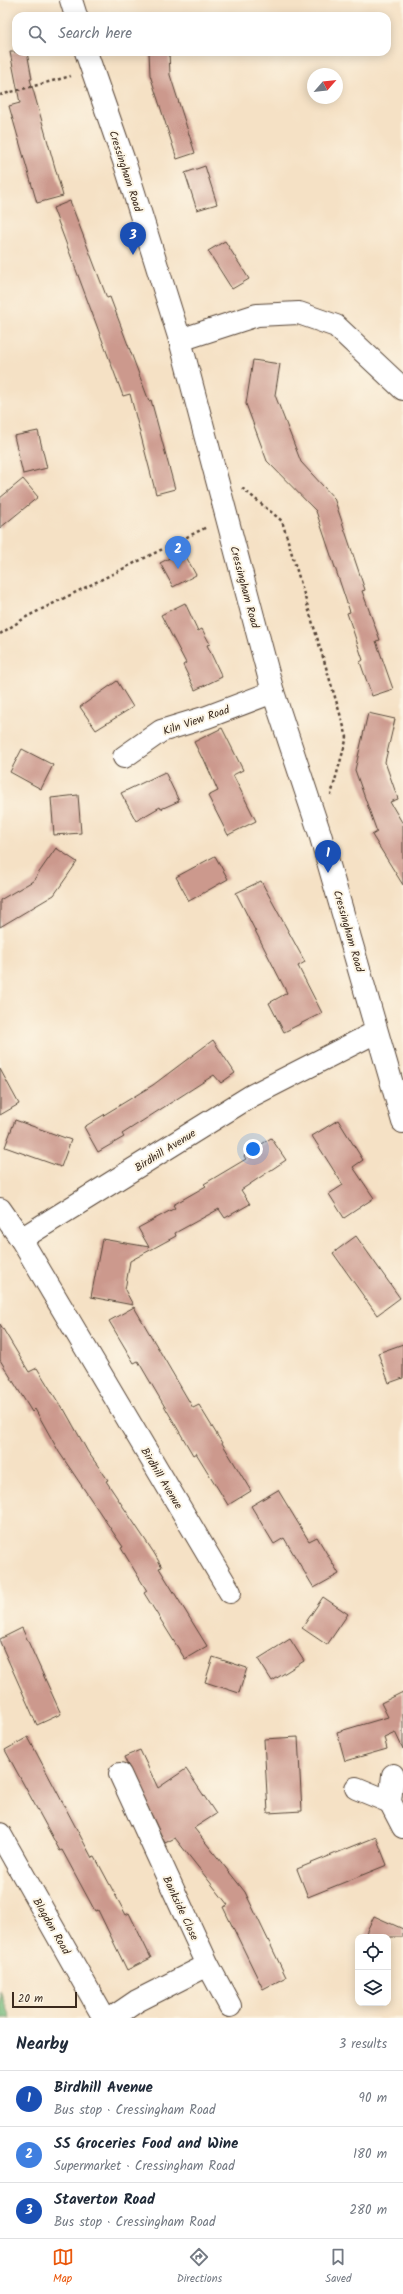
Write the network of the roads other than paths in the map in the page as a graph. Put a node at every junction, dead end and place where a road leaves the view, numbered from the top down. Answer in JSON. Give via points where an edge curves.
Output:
{"nodes":[{"id":1,"x":71,"y":0,"type":"edge"},
{"id":2,"x":75,"y":12,"type":"edge"},
{"id":3,"x":89,"y":61,"type":"edge"},
{"id":4,"x":180,"y":340,"type":"junction"},
{"id":5,"x":403,"y":389,"type":"edge"},
{"id":6,"x":273,"y":692,"type":"junction"},
{"id":7,"x":124,"y":757,"type":"dead end"},
{"id":8,"x":376,"y":1032,"type":"junction"},
{"id":9,"x":403,"y":1122,"type":"edge"},
{"id":10,"x":0,"y":1209,"type":"edge"},
{"id":11,"x":21,"y":1239,"type":"junction"},
{"id":12,"x":230,"y":1592,"type":"dead end"},
{"id":13,"x":120,"y":1774,"type":"dead end"},
{"id":14,"x":392,"y":1775,"type":"dead end"},
{"id":15,"x":356,"y":1788,"type":"dead end"},
{"id":16,"x":390,"y":1802,"type":"junction"},
{"id":17,"x":403,"y":1827,"type":"edge"},
{"id":18,"x":0,"y":1834,"type":"edge"},
{"id":19,"x":208,"y":1965,"type":"junction"},
{"id":20,"x":230,"y":2006,"type":"dead end"},
{"id":21,"x":104,"y":2018,"type":"edge"},
{"id":22,"x":112,"y":2018,"type":"edge"}],
"edges":[{"from":1,"to":2,"type":"street"},
{"from":3,"to":4,"type":"street","name":"Cressingham Road","via":[[126,167]]},
{"from":4,"to":5,"type":"street","via":[[257,315],[299,313],[336,326]]},
{"from":4,"to":6,"type":"street","name":"Cressingham Road"},
{"from":6,"to":7,"type":"street","name":"Kiln View Road","via":[[161,731]]},
{"from":6,"to":8,"type":"street","name":"Cressingham Road","via":[[324,848]]},
{"from":8,"to":9,"type":"street","name":"Cressingham Road"},
{"from":8,"to":11,"type":"street","name":"Birdhill Avenue","via":[[251,1096]]},
{"from":10,"to":11,"type":"street","name":"Birdhill Avenue"},
{"from":11,"to":12,"type":"street","name":"Birdhill Avenue"},
{"from":13,"to":19,"type":"street","name":"Bankside Close"},
{"from":14,"to":16,"type":"street"},
{"from":15,"to":16,"type":"street"},
{"from":16,"to":17,"type":"street"},
{"from":18,"to":21,"type":"street","name":"Blagdon Road"},
{"from":19,"to":20,"type":"street","name":"Bankside Close"},
{"from":19,"to":22,"type":"street","via":[[137,2001]]}]}
